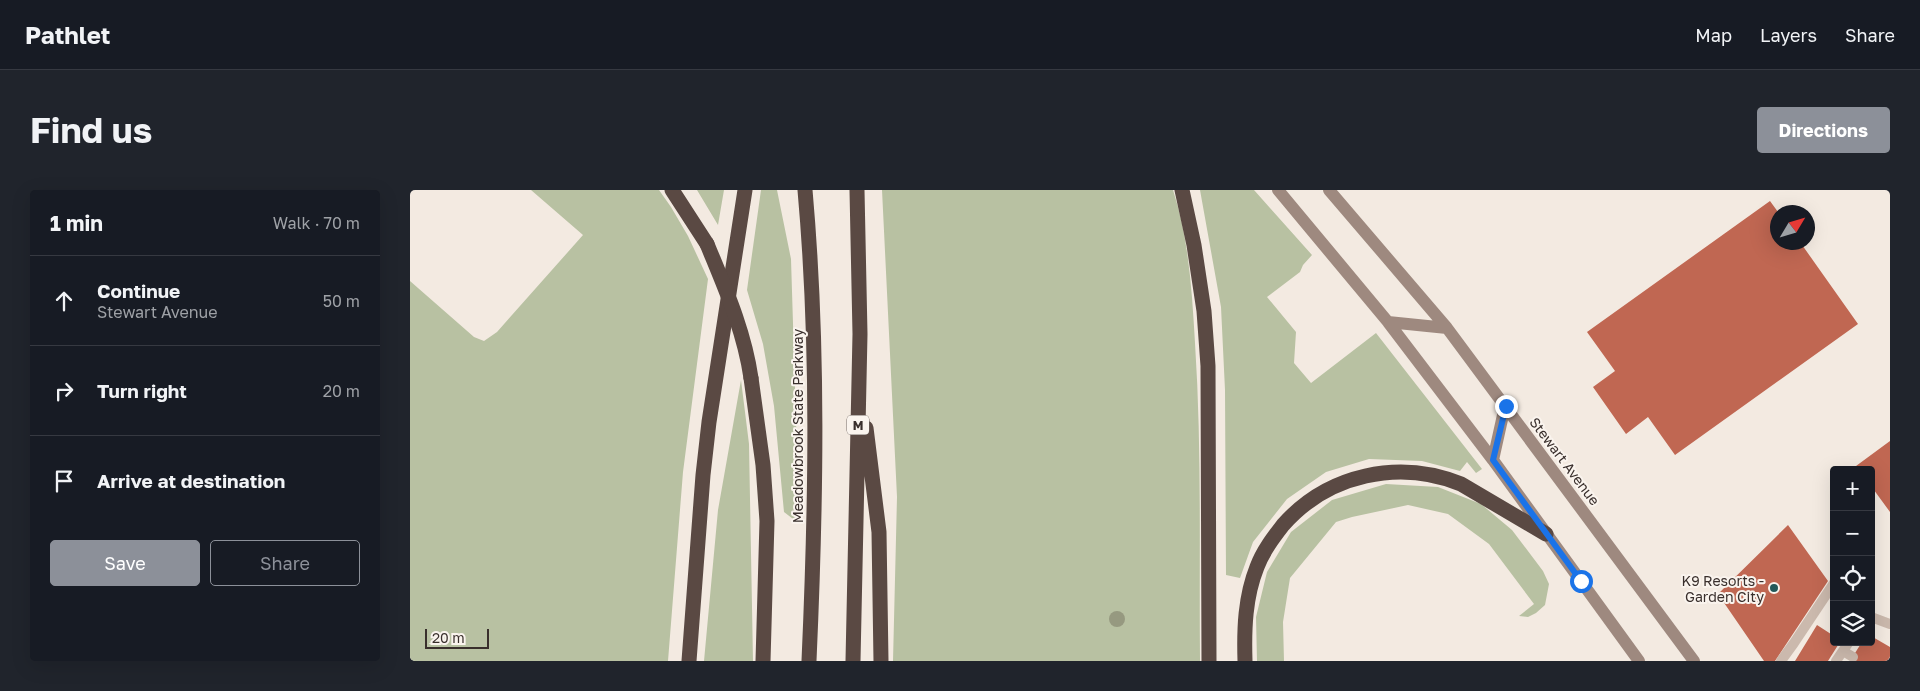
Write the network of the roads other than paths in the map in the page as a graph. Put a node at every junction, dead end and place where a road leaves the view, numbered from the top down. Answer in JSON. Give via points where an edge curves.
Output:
{"nodes":[{"id":1,"x":672,"y":190,"type":"edge"},
{"id":2,"x":745,"y":190,"type":"edge"},
{"id":3,"x":805,"y":190,"type":"edge"},
{"id":4,"x":857,"y":190,"type":"edge"},
{"id":5,"x":1182,"y":190,"type":"edge"},
{"id":6,"x":1278,"y":190,"type":"edge"},
{"id":7,"x":1329,"y":190,"type":"edge"},
{"id":8,"x":1388,"y":322,"type":"junction"},
{"id":9,"x":1447,"y":328,"type":"junction"},
{"id":10,"x":860,"y":379,"type":"junction"},
{"id":11,"x":1506,"y":406,"type":"junction"},
{"id":12,"x":1493,"y":460,"type":"junction"},
{"id":13,"x":1546,"y":534,"type":"junction"},
{"id":14,"x":1830,"y":589,"type":"edge"},
{"id":15,"x":1875,"y":618,"type":"edge"},
{"id":16,"x":1890,"y":624,"type":"edge"},
{"id":17,"x":1846,"y":646,"type":"edge"},
{"id":18,"x":1853,"y":657,"type":"dead end"},
{"id":19,"x":689,"y":661,"type":"edge"},
{"id":20,"x":763,"y":661,"type":"edge"},
{"id":21,"x":809,"y":661,"type":"edge"},
{"id":22,"x":853,"y":661,"type":"edge"},
{"id":23,"x":881,"y":661,"type":"edge"},
{"id":24,"x":1210,"y":661,"type":"edge"},
{"id":25,"x":1245,"y":661,"type":"edge"},
{"id":26,"x":1639,"y":661,"type":"edge"},
{"id":27,"x":1694,"y":661,"type":"edge"},
{"id":28,"x":1781,"y":661,"type":"edge"},
{"id":29,"x":1836,"y":661,"type":"edge"}],
"edges":[{"from":1,"to":20,"type":"highway","bridge":true,"via":[[707,244],[724,283],[741,332],[751,378],[767,521]]},
{"from":2,"to":19,"type":"highway","via":[[709,422]]},
{"from":3,"to":21,"type":"highway","name":"Meadowbrook State Parkway","via":[[815,425]]},
{"from":4,"to":10,"type":"highway","number":"M"},
{"from":5,"to":24,"type":"highway","via":[[1200,282],[1208,366]]},
{"from":6,"to":8,"type":"main road"},
{"from":7,"to":9,"type":"main road","name":"Stewart Avenue"},
{"from":8,"to":9,"type":"main road"},
{"from":8,"to":12,"type":"main road"},
{"from":9,"to":11,"type":"main road","name":"Stewart Avenue"},
{"from":10,"to":22,"type":"highway","number":"M"},
{"from":10,"to":23,"type":"highway","via":[[879,532]]},
{"from":11,"to":12,"type":"main road"},
{"from":11,"to":27,"type":"main road","name":"Stewart Avenue"},
{"from":12,"to":13,"type":"main road"},
{"from":13,"to":25,"type":"highway","via":[[1450,479],[1384,472],[1354,478],[1332,487],[1296,510],[1270,540],[1257,567],[1246,609]]},
{"from":13,"to":26,"type":"main road"},
{"from":14,"to":28,"type":"lane"},
{"from":15,"to":16,"type":"lane"},
{"from":17,"to":18,"type":"lane"},
{"from":17,"to":29,"type":"lane"}]}
